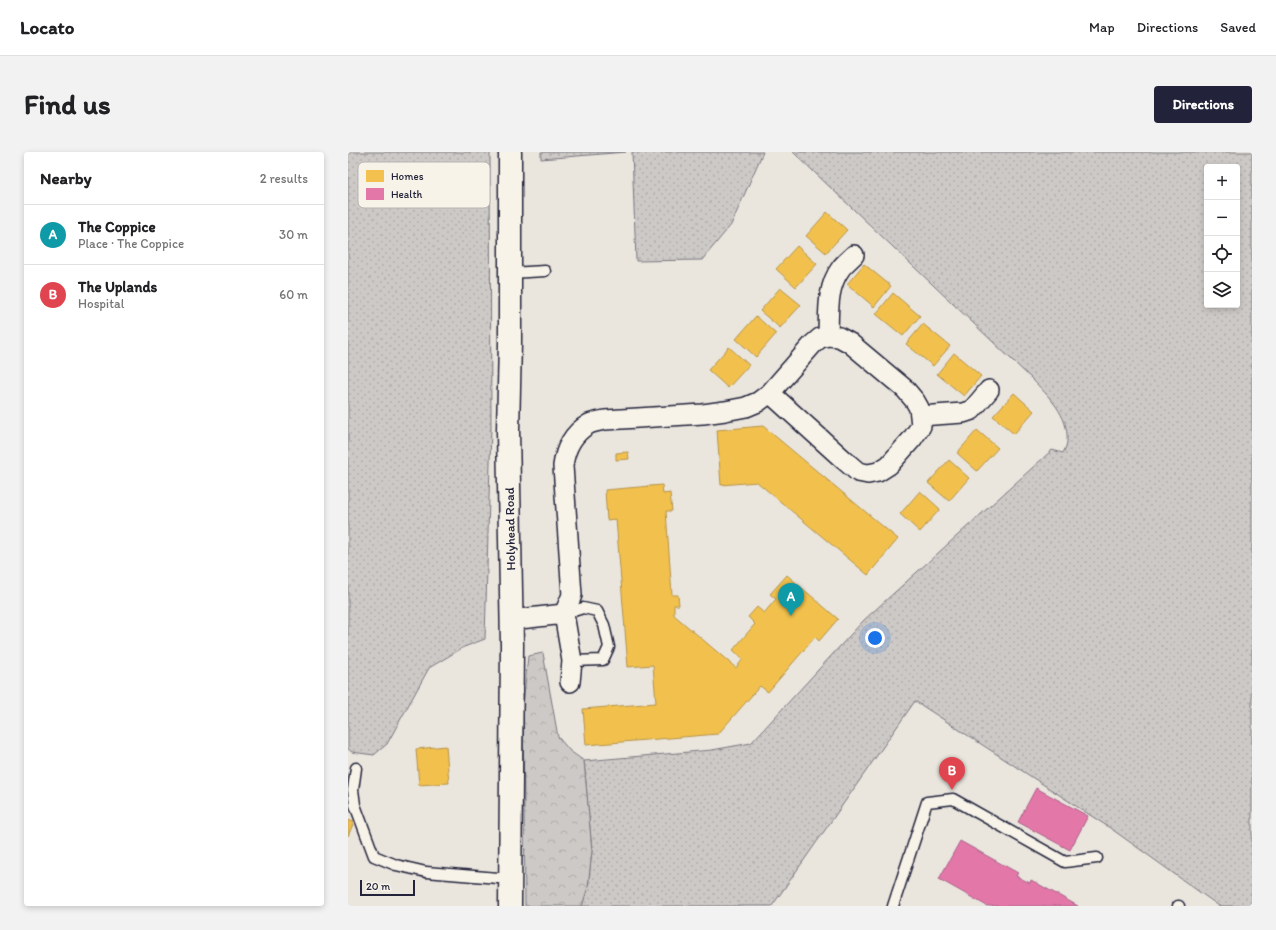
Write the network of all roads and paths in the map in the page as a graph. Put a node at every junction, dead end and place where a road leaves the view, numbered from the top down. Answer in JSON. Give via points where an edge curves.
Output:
{"nodes":[{"id":1,"x":510,"y":152,"type":"edge"},
{"id":2,"x":854,"y":255,"type":"dead end"},
{"id":3,"x":545,"y":271,"type":"dead end"},
{"id":4,"x":510,"y":273,"type":"junction"},
{"id":5,"x":828,"y":336,"type":"junction"},
{"id":6,"x":989,"y":390,"type":"dead end"},
{"id":7,"x":770,"y":393,"type":"junction"},
{"id":8,"x":920,"y":416,"type":"junction"},
{"id":9,"x":564,"y":614,"type":"junction"},
{"id":10,"x":511,"y":620,"type":"junction"},
{"id":11,"x":572,"y":661,"type":"junction"},
{"id":12,"x":570,"y":682,"type":"dead end"},
{"id":13,"x":356,"y":768,"type":"dead end"},
{"id":14,"x":1097,"y":858,"type":"dead end"},
{"id":15,"x":510,"y":879,"type":"junction"},
{"id":16,"x":510,"y":906,"type":"edge"},
{"id":17,"x":893,"y":906,"type":"edge"}],
"edges":[{"from":1,"to":4,"type":"main road","name":"Holyhead Road"},
{"from":2,"to":5,"type":"street","via":[[841,268],[834,280],[830,293]]},
{"from":3,"to":4,"type":"lane"},
{"from":4,"to":10,"type":"main road","name":"Holyhead Road","via":[[508,431]]},
{"from":5,"to":7,"type":"street","via":[[813,344]]},
{"from":5,"to":8,"type":"street","via":[[839,337],[850,343],[881,368],[915,401]]},
{"from":6,"to":8,"type":"street","via":[[972,410]]},
{"from":7,"to":8,"type":"street","via":[[858,472],[868,474],[878,472],[889,465],[920,426]]},
{"from":7,"to":9,"type":"street","via":[[758,402],[725,412],[605,420],[590,423],[580,430],[568,446],[563,466],[572,595]]},
{"from":9,"to":10,"type":"street"},
{"from":9,"to":11,"type":"street"},
{"from":9,"to":11,"type":"lane","via":[[583,608],[597,611],[604,625],[609,647],[603,660]]},
{"from":10,"to":15,"type":"main road","name":"Holyhead Road"},
{"from":11,"to":12,"type":"street"},
{"from":13,"to":15,"type":"lane","via":[[353,790],[356,805],[374,856],[396,865],[426,872]]},
{"from":14,"to":17,"type":"lane","via":[[1065,862],[953,799],[927,802]]},
{"from":15,"to":16,"type":"main road","name":"Holyhead Road"}]}
